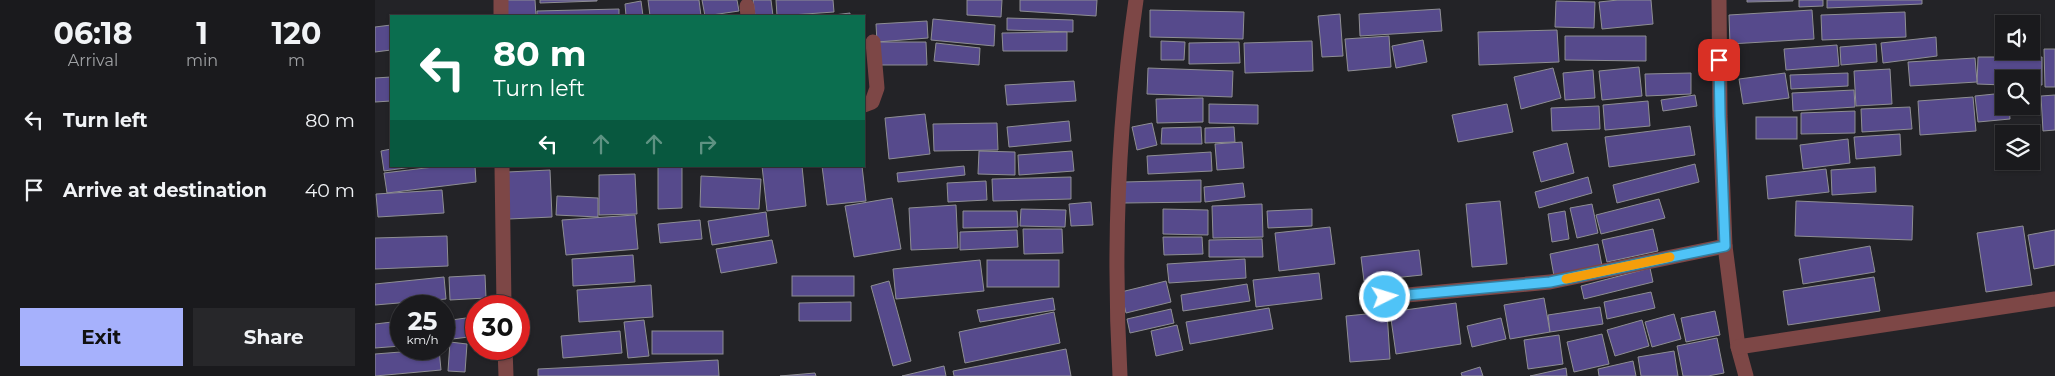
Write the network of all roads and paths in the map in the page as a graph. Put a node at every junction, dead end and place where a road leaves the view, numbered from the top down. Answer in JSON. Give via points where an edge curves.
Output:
{"nodes":[{"id":1,"x":501,"y":0,"type":"edge"},
{"id":2,"x":1136,"y":0,"type":"edge"},
{"id":3,"x":1719,"y":0,"type":"edge"},
{"id":4,"x":501,"y":15,"type":"edge"},
{"id":5,"x":873,"y":42,"type":"dead end"},
{"id":6,"x":865,"y":105,"type":"edge"},
{"id":7,"x":502,"y":167,"type":"edge"},
{"id":8,"x":1725,"y":246,"type":"junction"},
{"id":9,"x":504,"y":295,"type":"edge"},
{"id":10,"x":1385,"y":297,"type":"dead end"},
{"id":11,"x":2055,"y":299,"type":"edge"},
{"id":12,"x":1738,"y":347,"type":"junction"},
{"id":13,"x":505,"y":360,"type":"edge"},
{"id":14,"x":506,"y":376,"type":"edge"},
{"id":15,"x":1120,"y":376,"type":"edge"},
{"id":16,"x":1745,"y":376,"type":"edge"}],
"edges":[{"from":1,"to":4,"type":"street"},
{"from":2,"to":15,"type":"street","via":[[1128,52],[1119,175]]},
{"from":3,"to":8,"type":"street"},
{"from":5,"to":6,"type":"street","via":[[877,88],[871,102]]},
{"from":7,"to":9,"type":"street"},
{"from":8,"to":10,"type":"street","via":[[1550,282]]},
{"from":8,"to":12,"type":"street"},
{"from":11,"to":12,"type":"street"},
{"from":12,"to":16,"type":"street"},
{"from":13,"to":14,"type":"street"}]}
